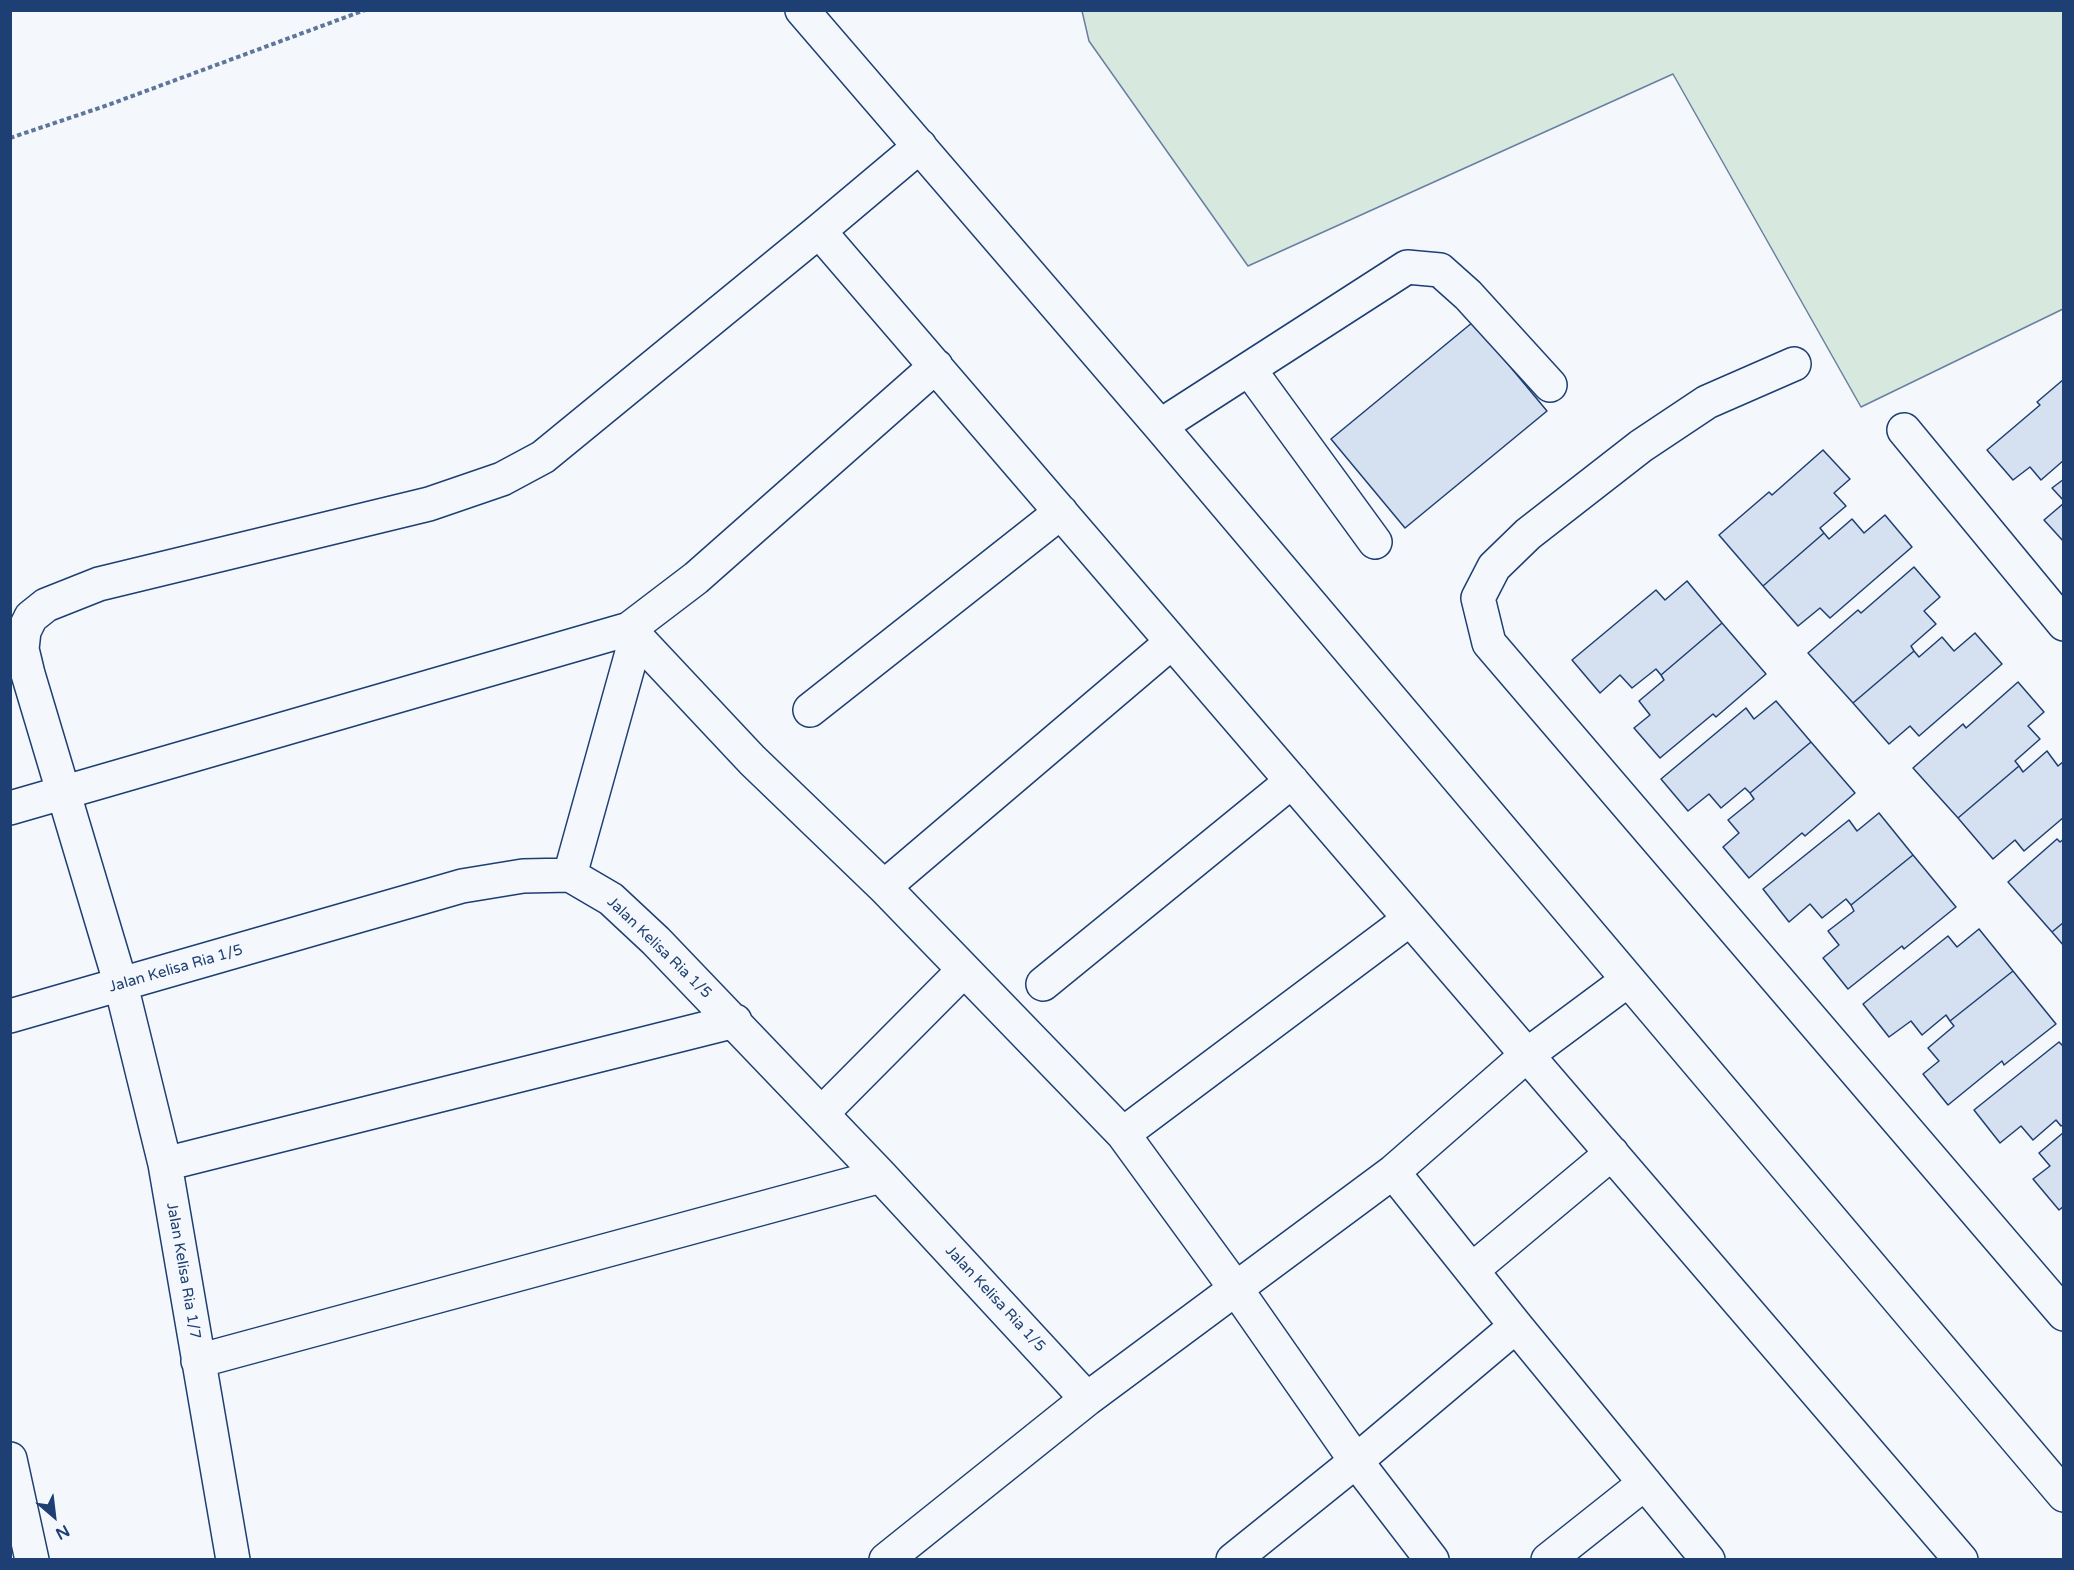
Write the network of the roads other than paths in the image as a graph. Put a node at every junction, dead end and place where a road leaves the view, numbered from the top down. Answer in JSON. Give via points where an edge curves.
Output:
{"nodes":[{"id":1,"x":802,"y":10,"type":"edge"},
{"id":2,"x":920,"y":146,"type":"junction"},
{"id":3,"x":819,"y":231,"type":"junction"},
{"id":4,"x":1794,"y":364,"type":"dead end"},
{"id":5,"x":936,"y":366,"type":"junction"},
{"id":6,"x":1249,"y":369,"type":"junction"},
{"id":7,"x":1550,"y":385,"type":"dead end"},
{"id":8,"x":1160,"y":426,"type":"junction"},
{"id":9,"x":1904,"y":430,"type":"dead end"},
{"id":10,"x":1061,"y":512,"type":"junction"},
{"id":11,"x":1375,"y":542,"type":"dead end"},
{"id":12,"x":2064,"y":624,"type":"edge"},
{"id":13,"x":632,"y":634,"type":"junction"},
{"id":14,"x":1172,"y":642,"type":"junction"},
{"id":15,"x":810,"y":710,"type":"dead end"},
{"id":16,"x":1292,"y":781,"type":"junction"},
{"id":17,"x":63,"y":791,"type":"junction"},
{"id":18,"x":10,"y":808,"type":"edge"},
{"id":19,"x":570,"y":875,"type":"junction"},
{"id":20,"x":884,"y":887,"type":"junction"},
{"id":21,"x":1410,"y":919,"type":"junction"},
{"id":22,"x":964,"y":970,"type":"junction"},
{"id":23,"x":1628,"y":980,"type":"junction"},
{"id":24,"x":1043,"y":984,"type":"dead end"},
{"id":25,"x":121,"y":985,"type":"junction"},
{"id":26,"x":10,"y":1016,"type":"edge"},
{"id":27,"x":735,"y":1021,"type":"junction"},
{"id":28,"x":1527,"y":1055,"type":"junction"},
{"id":29,"x":822,"y":1113,"type":"junction"},
{"id":30,"x":1123,"y":1134,"type":"junction"},
{"id":31,"x":1612,"y":1153,"type":"junction"},
{"id":32,"x":165,"y":1164,"type":"junction"},
{"id":33,"x":1393,"y":1172,"type":"junction"},
{"id":34,"x":881,"y":1176,"type":"junction"},
{"id":35,"x":1472,"y":1270,"type":"junction"},
{"id":36,"x":1236,"y":1289,"type":"junction"},
{"id":37,"x":2064,"y":1314,"type":"edge"},
{"id":38,"x":1516,"y":1326,"type":"junction"},
{"id":39,"x":198,"y":1361,"type":"junction"},
{"id":40,"x":1087,"y":1399,"type":"junction"},
{"id":41,"x":10,"y":1459,"type":"edge"},
{"id":42,"x":1356,"y":1461,"type":"junction"},
{"id":43,"x":1645,"y":1483,"type":"junction"},
{"id":44,"x":2064,"y":1495,"type":"edge"},
{"id":45,"x":32,"y":1560,"type":"edge"},
{"id":46,"x":233,"y":1560,"type":"edge"},
{"id":47,"x":886,"y":1560,"type":"edge"},
{"id":48,"x":1233,"y":1560,"type":"edge"},
{"id":49,"x":1432,"y":1560,"type":"edge"},
{"id":50,"x":1548,"y":1560,"type":"edge"},
{"id":51,"x":1708,"y":1560,"type":"edge"},
{"id":52,"x":1961,"y":1560,"type":"edge"}],
"edges":[{"from":1,"to":2,"type":"street"},
{"from":2,"to":3,"type":"street"},
{"from":2,"to":8,"type":"street"},
{"from":3,"to":5,"type":"street"},
{"from":3,"to":17,"type":"street","name":"Jalan Kelisa Ria 1/7","via":[[543,457],[502,479],[429,504],[99,584],[46,605],[31,617],[22,649]]},
{"from":4,"to":37,"type":"street","via":[[1707,402],[1641,446],[1528,534],[1494,567],[1478,598],[1489,644]]},
{"from":5,"to":10,"type":"street"},
{"from":5,"to":13,"type":"street"},
{"from":6,"to":7,"type":"street","via":[[1407,267],[1440,270]]},
{"from":6,"to":8,"type":"street"},
{"from":6,"to":11,"type":"street"},
{"from":8,"to":23,"type":"street"},
{"from":9,"to":12,"type":"street"},
{"from":10,"to":14,"type":"street"},
{"from":10,"to":15,"type":"street"},
{"from":13,"to":17,"type":"street"},
{"from":13,"to":19,"type":"street"},
{"from":13,"to":20,"type":"street","via":[[752,760]]},
{"from":14,"to":16,"type":"street"},
{"from":14,"to":20,"type":"street"},
{"from":16,"to":21,"type":"street"},
{"from":16,"to":24,"type":"street"},
{"from":17,"to":18,"type":"street"},
{"from":17,"to":25,"type":"street","name":"Jalan Kelisa Ria 1/7"},
{"from":19,"to":25,"type":"street","name":"Jalan Kelisa Ria 1/5","via":[[523,876],[462,886]]},
{"from":19,"to":27,"type":"street","name":"Jalan Kelisa Ria 1/5","via":[[612,899]]},
{"from":20,"to":22,"type":"street"},
{"from":21,"to":28,"type":"street"},
{"from":21,"to":30,"type":"street"},
{"from":22,"to":29,"type":"street"},
{"from":22,"to":30,"type":"street"},
{"from":23,"to":28,"type":"street"},
{"from":23,"to":44,"type":"street"},
{"from":25,"to":26,"type":"street","name":"Jalan Kelisa Ria 1/5"},
{"from":25,"to":32,"type":"street","name":"Jalan Kelisa Ria 1/7"},
{"from":27,"to":29,"type":"street","name":"Jalan Kelisa Ria 1/5"},
{"from":27,"to":32,"type":"street"},
{"from":28,"to":31,"type":"street"},
{"from":28,"to":33,"type":"street"},
{"from":29,"to":34,"type":"street","name":"Jalan Kelisa Ria 1/5"},
{"from":30,"to":36,"type":"street"},
{"from":31,"to":35,"type":"street"},
{"from":31,"to":52,"type":"street"},
{"from":32,"to":39,"type":"street","name":"Jalan Kelisa Ria 1/7"},
{"from":33,"to":35,"type":"street"},
{"from":33,"to":36,"type":"street"},
{"from":34,"to":39,"type":"street"},
{"from":34,"to":40,"type":"street","name":"Jalan Kelisa Ria 1/5"},
{"from":35,"to":38,"type":"street"},
{"from":36,"to":40,"type":"street"},
{"from":36,"to":42,"type":"street"},
{"from":38,"to":42,"type":"street"},
{"from":38,"to":43,"type":"street"},
{"from":39,"to":46,"type":"street","name":"Jalan Kelisa Ria 1/7"},
{"from":40,"to":47,"type":"street"},
{"from":41,"to":45,"type":"street"},
{"from":42,"to":48,"type":"street"},
{"from":42,"to":49,"type":"street"},
{"from":43,"to":50,"type":"street"},
{"from":43,"to":51,"type":"street"}]}
